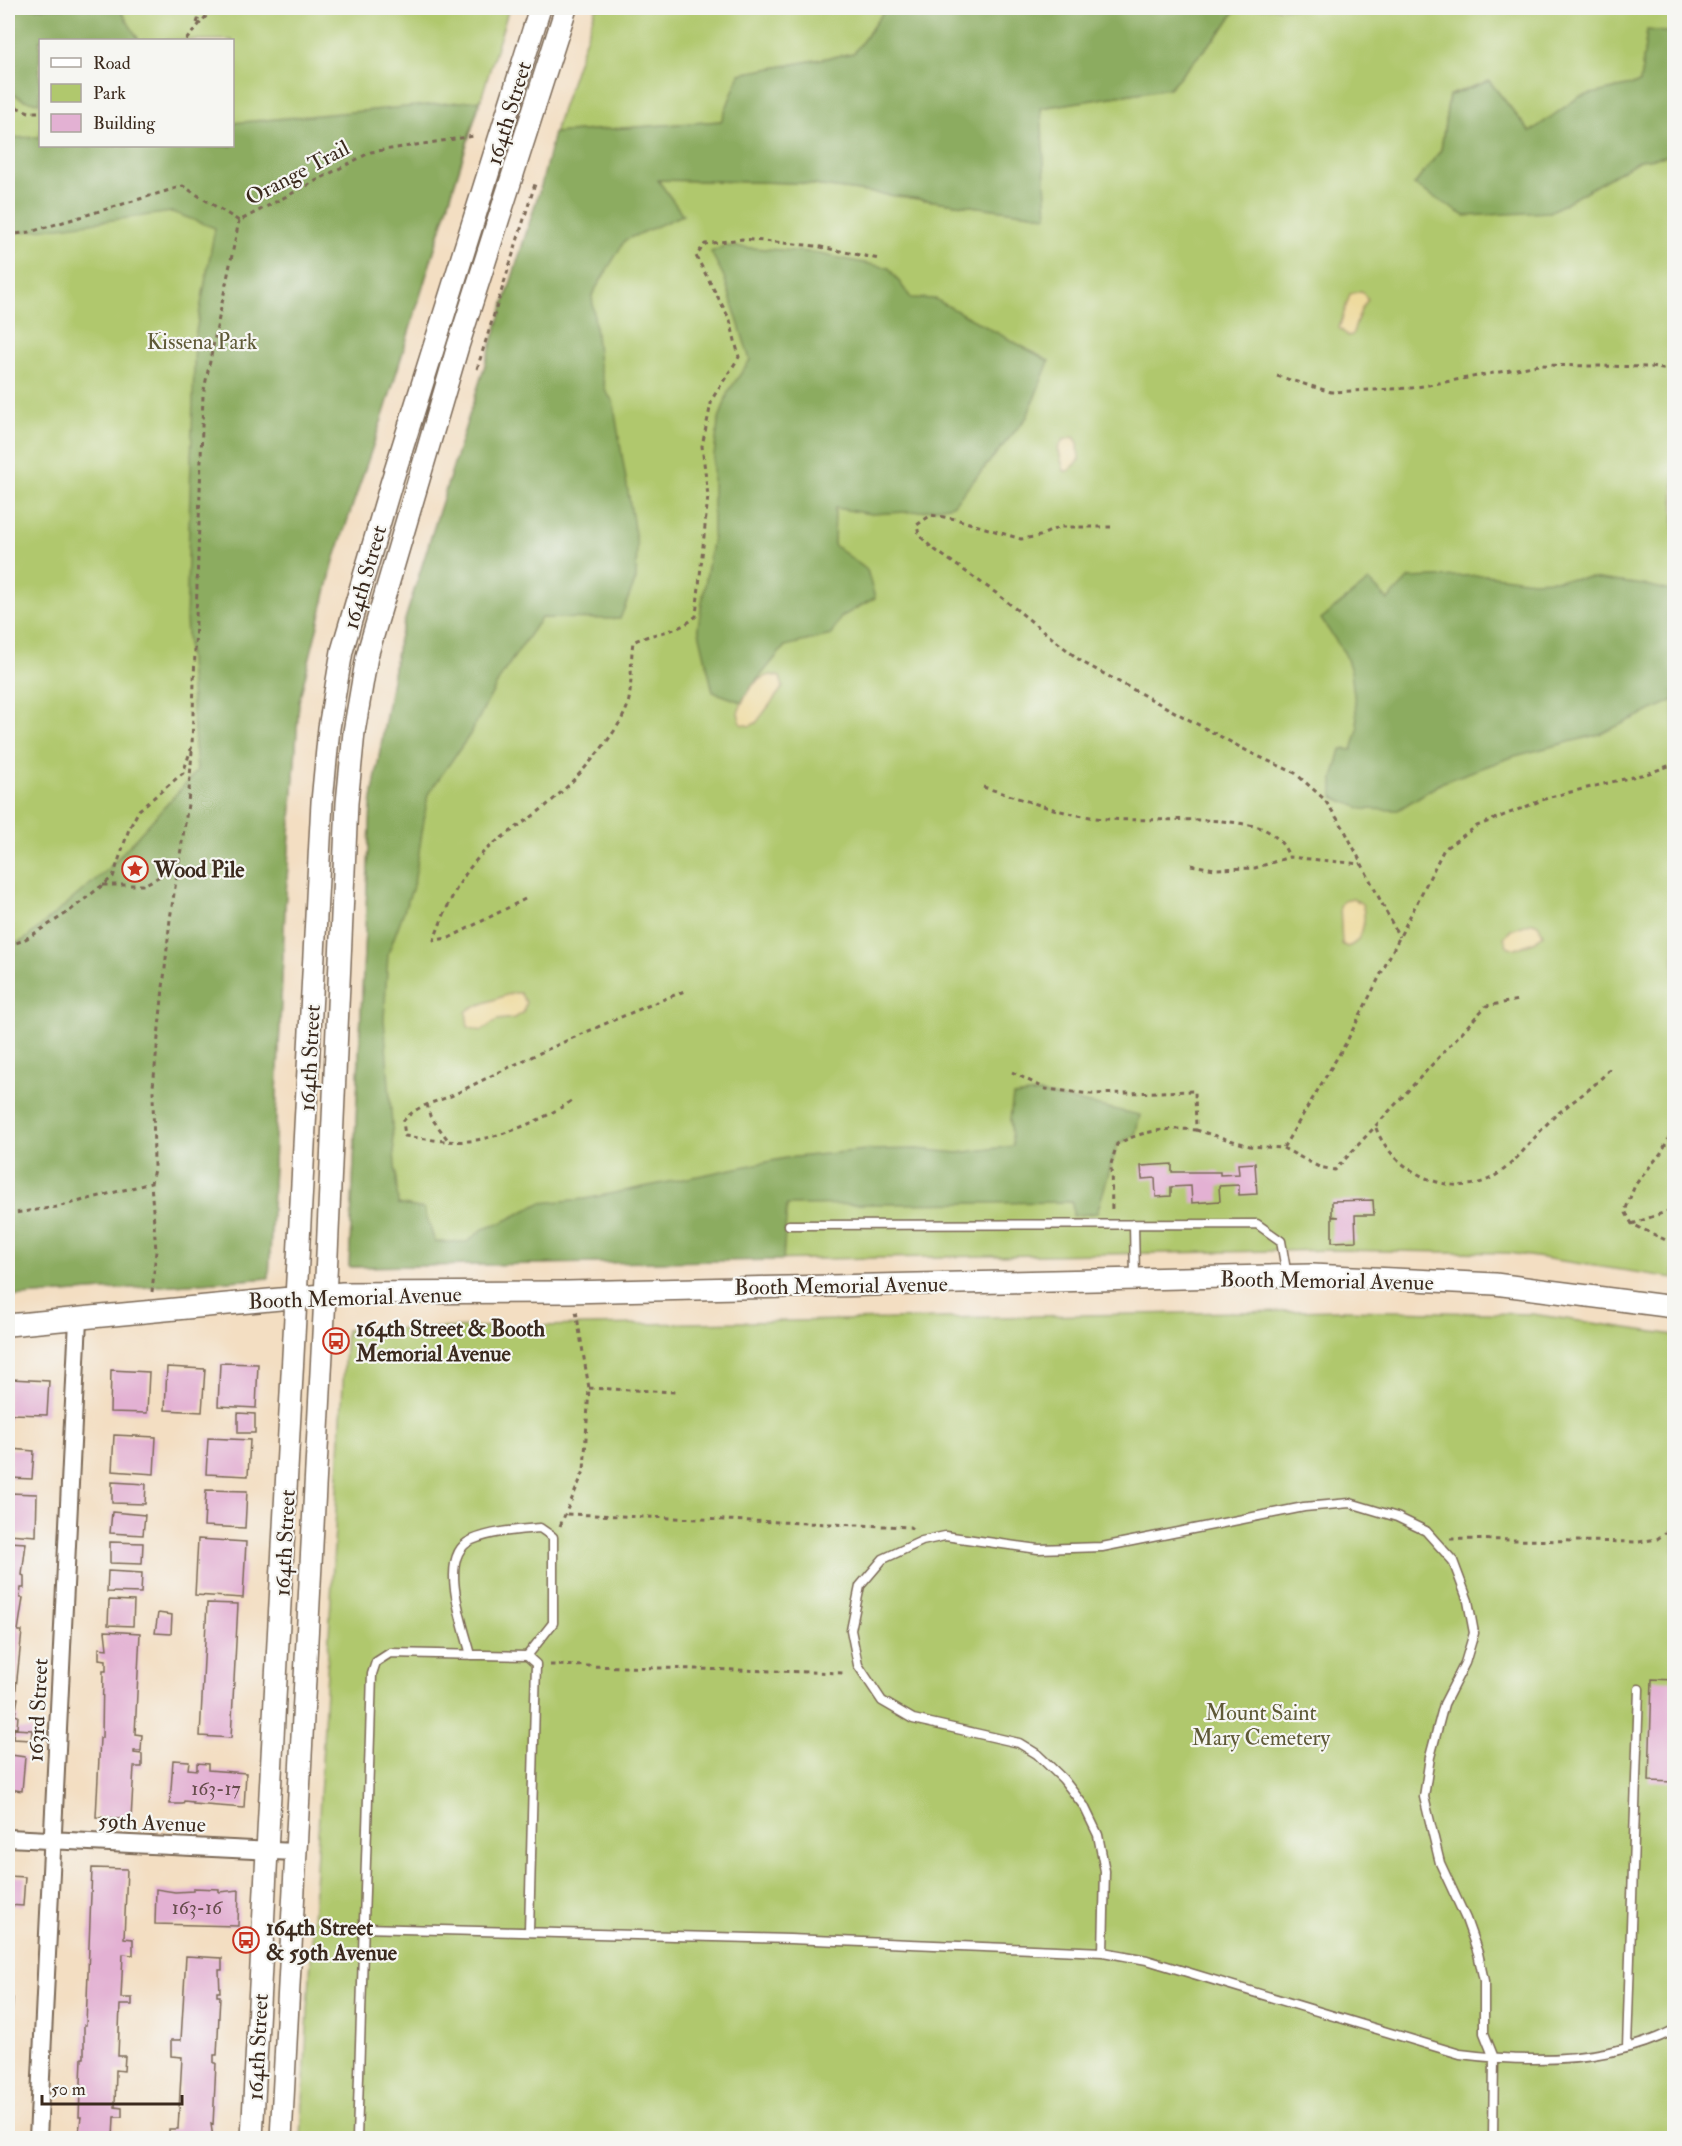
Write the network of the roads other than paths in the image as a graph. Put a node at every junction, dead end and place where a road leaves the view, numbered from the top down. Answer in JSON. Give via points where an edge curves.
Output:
{"nodes":[{"id":1,"x":540,"y":8,"type":"edge"},
{"id":2,"x":566,"y":8,"type":"edge"},
{"id":3,"x":1134,"y":1224,"type":"junction"},
{"id":4,"x":789,"y":1226,"type":"dead end"},
{"id":5,"x":1287,"y":1276,"type":"junction"},
{"id":6,"x":1135,"y":1279,"type":"junction"},
{"id":7,"x":325,"y":1294,"type":"junction"},
{"id":8,"x":296,"y":1296,"type":"junction"},
{"id":9,"x":1674,"y":1307,"type":"edge"},
{"id":10,"x":78,"y":1320,"type":"junction"},
{"id":11,"x":8,"y":1325,"type":"edge"},
{"id":12,"x":471,"y":1655,"type":"junction"},
{"id":13,"x":528,"y":1656,"type":"junction"},
{"id":14,"x":1639,"y":1689,"type":"dead end"},
{"id":15,"x":8,"y":1838,"type":"edge"},
{"id":16,"x":52,"y":1841,"type":"junction"},
{"id":17,"x":269,"y":1850,"type":"junction"},
{"id":18,"x":295,"y":1852,"type":"junction"},
{"id":19,"x":364,"y":1928,"type":"junction"},
{"id":20,"x":529,"y":1931,"type":"junction"},
{"id":21,"x":1102,"y":1952,"type":"junction"},
{"id":22,"x":1674,"y":2030,"type":"edge"},
{"id":23,"x":1627,"y":2047,"type":"junction"},
{"id":24,"x":1494,"y":2058,"type":"junction"},
{"id":25,"x":38,"y":2139,"type":"edge"},
{"id":26,"x":252,"y":2139,"type":"edge"},
{"id":27,"x":281,"y":2139,"type":"edge"},
{"id":28,"x":357,"y":2139,"type":"edge"},
{"id":29,"x":1493,"y":2139,"type":"edge"}],
"edges":[{"from":1,"to":8,"type":"street","name":"164th Street","via":[[342,651],[322,801]]},
{"from":2,"to":7,"type":"street","name":"164th Street","via":[[458,346],[366,656],[347,803]]},
{"from":3,"to":4,"type":"lane"},
{"from":3,"to":5,"type":"lane","via":[[1257,1224],[1281,1241]]},
{"from":3,"to":6,"type":"lane"},
{"from":5,"to":6,"type":"street","name":"Booth Memorial Avenue"},
{"from":5,"to":9,"type":"street","name":"Booth Memorial Avenue","via":[[1495,1284]]},
{"from":6,"to":7,"type":"street","name":"Booth Memorial Avenue"},
{"from":7,"to":8,"type":"street","name":"Booth Memorial Avenue"},
{"from":7,"to":18,"type":"street","name":"164th Street"},
{"from":8,"to":10,"type":"street","name":"Booth Memorial Avenue"},
{"from":8,"to":17,"type":"street","name":"164th Street"},
{"from":10,"to":11,"type":"street","name":"Booth Memorial Avenue"},
{"from":10,"to":16,"type":"street","name":"163rd Street"},
{"from":12,"to":13,"type":"lane"},
{"from":12,"to":13,"type":"lane","via":[[453,1580],[454,1561],[471,1540],[540,1528],[553,1538],[553,1623]]},
{"from":12,"to":19,"type":"lane","via":[[390,1653],[376,1662],[372,1674]]},
{"from":13,"to":20,"type":"lane","via":[[536,1664]]},
{"from":14,"to":23,"type":"lane"},
{"from":15,"to":16,"type":"street","name":"59th Avenue"},
{"from":16,"to":17,"type":"street","name":"59th Avenue"},
{"from":16,"to":25,"type":"street","name":"163rd Street"},
{"from":17,"to":18,"type":"street","name":"59th Avenue"},
{"from":17,"to":26,"type":"street","name":"164th Street"},
{"from":18,"to":27,"type":"street","name":"164th Street"},
{"from":19,"to":20,"type":"lane"},
{"from":19,"to":28,"type":"lane"},
{"from":20,"to":21,"type":"lane"},
{"from":21,"to":24,"type":"lane","via":[[1147,1960],[1460,2054]]},
{"from":21,"to":24,"type":"lane","via":[[1105,1872],[1098,1835],[1084,1806],[1063,1779],[1019,1743],[913,1719],[882,1701],[858,1665],[851,1630],[860,1586],[883,1559],[922,1541],[945,1536],[1038,1549],[1085,1549],[1304,1507],[1350,1503],[1397,1517],[1426,1531],[1453,1561],[1468,1601],[1474,1633],[1465,1663],[1444,1704],[1424,1797],[1440,1863],[1478,1953],[1484,1981],[1484,2033]]},
{"from":22,"to":23,"type":"lane"},
{"from":23,"to":24,"type":"lane","via":[[1569,2058]]},
{"from":24,"to":29,"type":"lane"}]}
